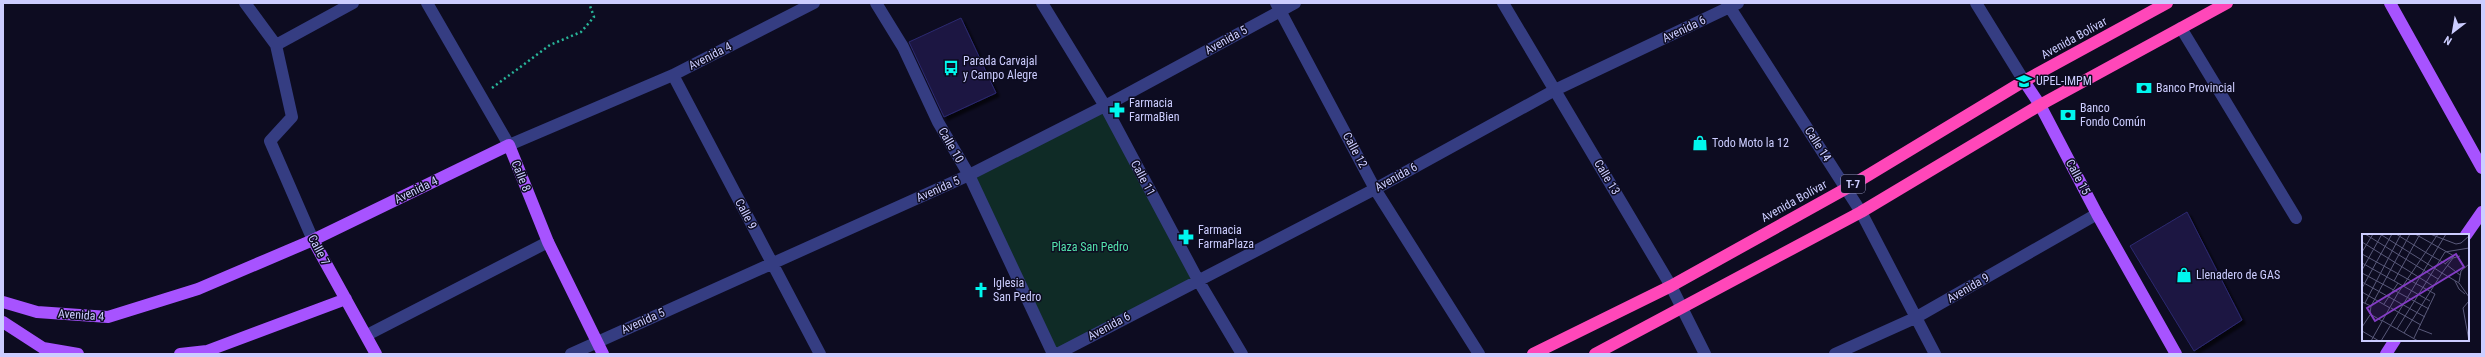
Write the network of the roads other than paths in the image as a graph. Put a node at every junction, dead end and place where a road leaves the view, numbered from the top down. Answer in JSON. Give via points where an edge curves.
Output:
{"nodes":[{"id":1,"x":246,"y":3,"type":"edge"},
{"id":2,"x":353,"y":3,"type":"edge"},
{"id":3,"x":427,"y":3,"type":"edge"},
{"id":4,"x":814,"y":3,"type":"edge"},
{"id":5,"x":876,"y":3,"type":"edge"},
{"id":6,"x":1042,"y":3,"type":"edge"},
{"id":7,"x":1295,"y":3,"type":"edge"},
{"id":8,"x":1502,"y":3,"type":"edge"},
{"id":9,"x":1976,"y":3,"type":"edge"},
{"id":10,"x":2167,"y":3,"type":"edge"},
{"id":11,"x":2227,"y":3,"type":"edge"},
{"id":12,"x":2390,"y":3,"type":"edge"},
{"id":13,"x":1731,"y":4,"type":"edge"},
{"id":14,"x":1278,"y":7,"type":"edge"},
{"id":15,"x":2181,"y":28,"type":"junction"},
{"id":16,"x":276,"y":45,"type":"junction"},
{"id":17,"x":673,"y":74,"type":"junction"},
{"id":18,"x":2024,"y":81,"type":"junction"},
{"id":19,"x":1555,"y":90,"type":"junction"},
{"id":20,"x":2040,"y":105,"type":"junction"},
{"id":21,"x":1105,"y":106,"type":"junction"},
{"id":22,"x":509,"y":146,"type":"junction"},
{"id":23,"x":2482,"y":168,"type":"edge"},
{"id":24,"x":968,"y":175,"type":"junction"},
{"id":25,"x":1375,"y":188,"type":"junction"},
{"id":26,"x":1847,"y":188,"type":"junction"},
{"id":27,"x":1861,"y":212,"type":"junction"},
{"id":28,"x":2482,"y":212,"type":"edge"},
{"id":29,"x":2098,"y":214,"type":"junction"},
{"id":30,"x":2296,"y":218,"type":"dead end"},
{"id":31,"x":2467,"y":234,"type":"edge"},
{"id":32,"x":313,"y":240,"type":"junction"},
{"id":33,"x":548,"y":242,"type":"junction"},
{"id":34,"x":771,"y":263,"type":"junction"},
{"id":35,"x":1198,"y":280,"type":"junction"},
{"id":36,"x":1671,"y":286,"type":"junction"},
{"id":37,"x":346,"y":299,"type":"junction"},
{"id":38,"x":3,"y":302,"type":"edge"},
{"id":39,"x":1681,"y":309,"type":"junction"},
{"id":40,"x":1915,"y":318,"type":"junction"},
{"id":41,"x":3,"y":322,"type":"edge"},
{"id":42,"x":367,"y":335,"type":"junction"},
{"id":43,"x":2394,"y":341,"type":"edge"},
{"id":44,"x":597,"y":342,"type":"junction"},
{"id":45,"x":47,"y":351,"type":"edge"},
{"id":46,"x":78,"y":354,"type":"edge"},
{"id":47,"x":180,"y":354,"type":"edge"},
{"id":48,"x":376,"y":354,"type":"edge"},
{"id":49,"x":571,"y":354,"type":"edge"},
{"id":50,"x":603,"y":354,"type":"edge"},
{"id":51,"x":820,"y":354,"type":"edge"},
{"id":52,"x":1053,"y":354,"type":"edge"},
{"id":53,"x":1057,"y":354,"type":"edge"},
{"id":54,"x":1242,"y":354,"type":"edge"},
{"id":55,"x":1479,"y":354,"type":"edge"},
{"id":56,"x":1533,"y":354,"type":"edge"},
{"id":57,"x":1595,"y":354,"type":"edge"},
{"id":58,"x":1705,"y":354,"type":"edge"},
{"id":59,"x":1835,"y":354,"type":"edge"},
{"id":60,"x":1935,"y":354,"type":"edge"},
{"id":61,"x":2176,"y":354,"type":"edge"},
{"id":62,"x":2386,"y":354,"type":"edge"}],
"edges":[{"from":1,"to":16,"type":"street"},
{"from":2,"to":16,"type":"street"},
{"from":3,"to":22,"type":"street","name":"Calle 8"},
{"from":4,"to":17,"type":"street","name":"Avenida 4"},
{"from":5,"to":24,"type":"street","name":"Calle 10","via":[[903,47],[938,122]]},
{"from":6,"to":21,"type":"street","name":"Calle 11"},
{"from":7,"to":14,"type":"street","name":"Avenida 5"},
{"from":8,"to":19,"type":"street","name":"Calle 13"},
{"from":9,"to":18,"type":"street","name":"Calle 15"},
{"from":10,"to":18,"type":"highway","name":"Avenida Bolívar","number":"T-7"},
{"from":11,"to":15,"type":"highway","number":"T-7"},
{"from":12,"to":23,"type":"main road"},
{"from":13,"to":19,"type":"street","name":"Avenida 6"},
{"from":13,"to":26,"type":"street","name":"Calle 14"},
{"from":14,"to":21,"type":"street","name":"Avenida 5"},
{"from":14,"to":25,"type":"street","name":"Calle 12"},
{"from":15,"to":20,"type":"highway","number":"T-7"},
{"from":15,"to":30,"type":"street"},
{"from":16,"to":32,"type":"street","name":"Calle 7","via":[[292,117],[270,141]]},
{"from":17,"to":22,"type":"street","name":"Avenida 4"},
{"from":17,"to":34,"type":"street","name":"Calle 9"},
{"from":18,"to":20,"type":"main road","name":"Calle 15"},
{"from":18,"to":26,"type":"highway","name":"Avenida Bolívar","number":"T-7"},
{"from":19,"to":25,"type":"street","name":"Avenida 6"},
{"from":19,"to":36,"type":"street","name":"Calle 13"},
{"from":20,"to":27,"type":"highway","number":"T-7"},
{"from":20,"to":29,"type":"main road","name":"Calle 15"},
{"from":21,"to":24,"type":"street","name":"Avenida 5"},
{"from":21,"to":35,"type":"street","name":"Calle 11"},
{"from":22,"to":32,"type":"main road","name":"Avenida 4"},
{"from":22,"to":33,"type":"main road","name":"Calle 8"},
{"from":24,"to":34,"type":"street","name":"Avenida 5"},
{"from":24,"to":52,"type":"street","name":"Calle 10"},
{"from":25,"to":35,"type":"street","name":"Avenida 6"},
{"from":25,"to":55,"type":"street","name":"Calle 12"},
{"from":26,"to":27,"type":"street","name":"Calle 14"},
{"from":26,"to":36,"type":"highway","name":"Avenida Bolívar","number":"T-7"},
{"from":27,"to":39,"type":"highway","number":"T-7"},
{"from":27,"to":40,"type":"street","name":"Calle 14"},
{"from":28,"to":31,"type":"main road"},
{"from":29,"to":40,"type":"street","name":"Avenida 9"},
{"from":29,"to":61,"type":"main road","name":"Calle 15"},
{"from":32,"to":37,"type":"main road","name":"Calle 7"},
{"from":32,"to":38,"type":"main road","name":"Avenida 4","via":[[198,289],[108,318],[37,312]]},
{"from":33,"to":42,"type":"street"},
{"from":33,"to":44,"type":"main road","name":"Calle 8"},
{"from":34,"to":44,"type":"street","name":"Avenida 5"},
{"from":34,"to":51,"type":"street","name":"Calle 9"},
{"from":35,"to":53,"type":"street","name":"Avenida 6"},
{"from":35,"to":54,"type":"street","name":"Calle 11"},
{"from":36,"to":39,"type":"street","name":"Calle 13"},
{"from":36,"to":56,"type":"highway","name":"Avenida Bolívar","number":"T-7"},
{"from":37,"to":42,"type":"main road","name":"Calle 7"},
{"from":37,"to":47,"type":"main road","via":[[207,351]]},
{"from":39,"to":57,"type":"highway","number":"T-7"},
{"from":39,"to":58,"type":"street","name":"Calle 13"},
{"from":40,"to":59,"type":"street","name":"Avenida 9"},
{"from":40,"to":60,"type":"street","name":"Calle 14"},
{"from":41,"to":45,"type":"main road"},
{"from":42,"to":48,"type":"main road","name":"Calle 7"},
{"from":43,"to":62,"type":"main road"},
{"from":44,"to":49,"type":"street","name":"Avenida 5"},
{"from":44,"to":50,"type":"main road","name":"Calle 8"},
{"from":45,"to":46,"type":"main road"}]}
